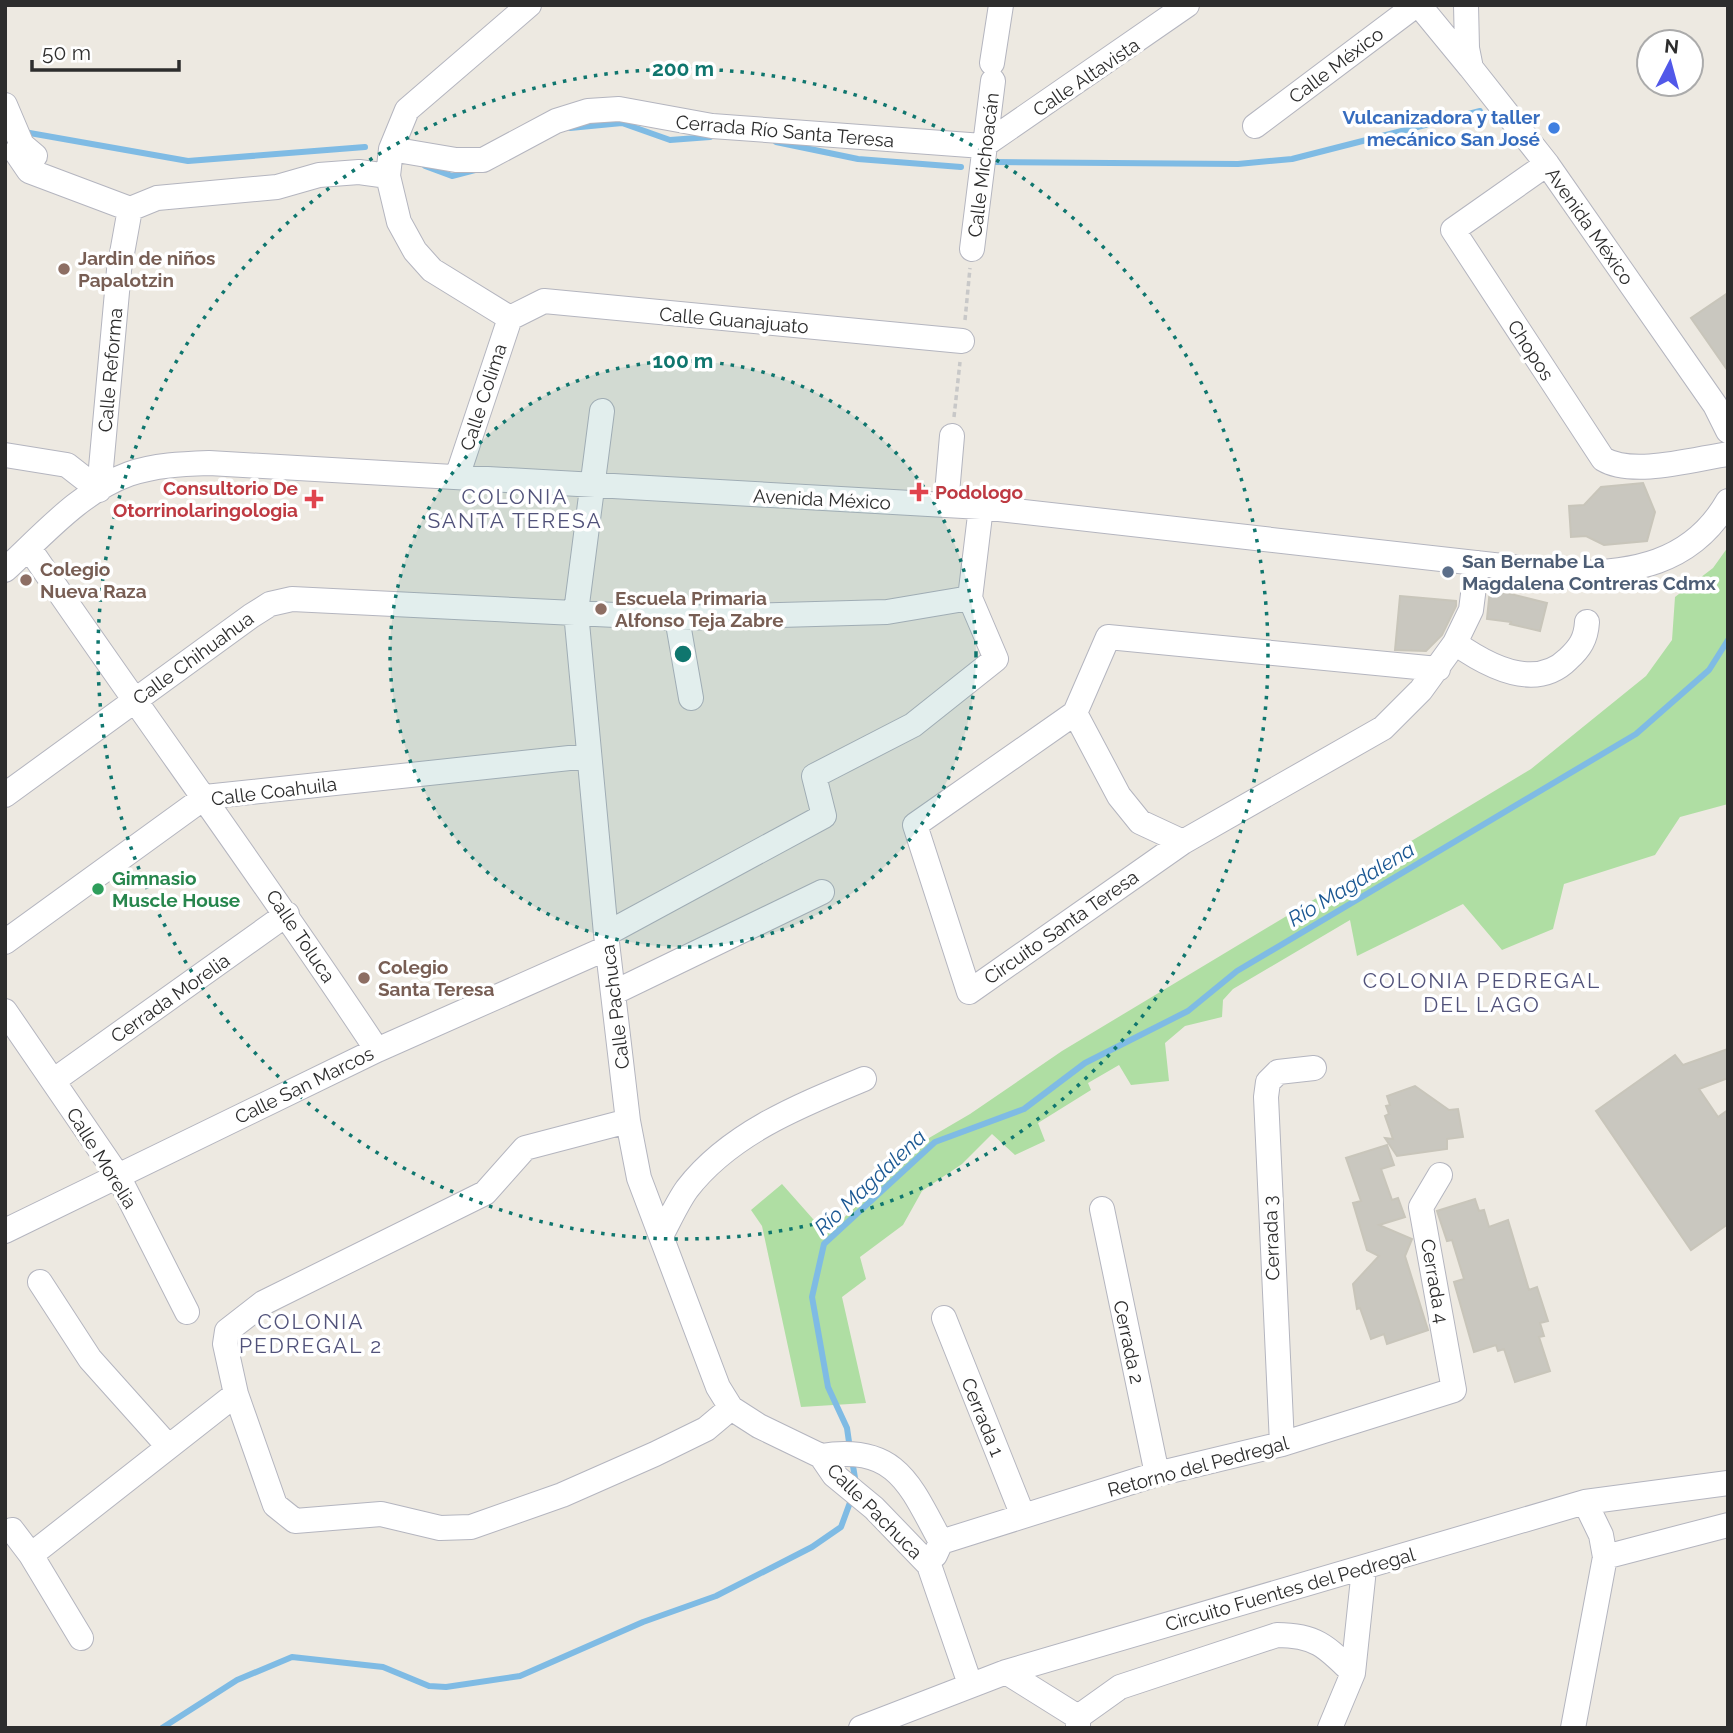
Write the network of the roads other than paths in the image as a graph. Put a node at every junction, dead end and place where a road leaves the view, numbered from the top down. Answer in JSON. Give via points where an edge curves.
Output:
{"nodes":[{"id":1,"x":529,"y":5,"type":"edge"},
{"id":2,"x":1001,"y":5,"type":"edge"},
{"id":3,"x":1187,"y":5,"type":"edge"},
{"id":4,"x":1417,"y":5,"type":"edge"},
{"id":5,"x":1466,"y":5,"type":"edge"},
{"id":6,"x":1471,"y":68,"type":"junction"},
{"id":7,"x":5,"y":105,"type":"edge"},
{"id":8,"x":1255,"y":126,"type":"dead end"},
{"id":9,"x":983,"y":146,"type":"junction"},
{"id":10,"x":23,"y":149,"type":"junction"},
{"id":11,"x":391,"y":149,"type":"junction"},
{"id":12,"x":1547,"y":164,"type":"junction"},
{"id":13,"x":388,"y":176,"type":"junction"},
{"id":14,"x":157,"y":198,"type":"junction"},
{"id":15,"x":130,"y":209,"type":"junction"},
{"id":16,"x":972,"y":249,"type":"dead end"},
{"id":17,"x":510,"y":318,"type":"junction"},
{"id":18,"x":962,"y":341,"type":"dead end"},
{"id":19,"x":602,"y":411,"type":"dead end"},
{"id":20,"x":1725,"y":413,"type":"edge"},
{"id":21,"x":953,"y":436,"type":"dead end"},
{"id":22,"x":1728,"y":454,"type":"edge"},
{"id":23,"x":5,"y":455,"type":"edge"},
{"id":24,"x":457,"y":477,"type":"junction"},
{"id":25,"x":592,"y":486,"type":"junction"},
{"id":26,"x":99,"y":491,"type":"junction"},
{"id":27,"x":1728,"y":501,"type":"edge"},
{"id":28,"x":946,"y":505,"type":"junction"},
{"id":29,"x":981,"y":507,"type":"junction"},
{"id":30,"x":29,"y":548,"type":"junction"},
{"id":31,"x":1477,"y":563,"type":"junction"},
{"id":32,"x":5,"y":570,"type":"edge"},
{"id":33,"x":970,"y":598,"type":"junction"},
{"id":34,"x":576,"y":612,"type":"junction"},
{"id":35,"x":677,"y":618,"type":"junction"},
{"id":36,"x":1587,"y":622,"type":"dead end"},
{"id":37,"x":1455,"y":643,"type":"junction"},
{"id":38,"x":1438,"y":669,"type":"junction"},
{"id":39,"x":691,"y":698,"type":"dead end"},
{"id":40,"x":133,"y":701,"type":"junction"},
{"id":41,"x":1075,"y":713,"type":"junction"},
{"id":42,"x":587,"y":756,"type":"junction"},
{"id":43,"x":5,"y":795,"type":"edge"},
{"id":44,"x":205,"y":797,"type":"junction"},
{"id":45,"x":1183,"y":842,"type":"junction"},
{"id":46,"x":822,"y":892,"type":"dead end"},
{"id":47,"x":287,"y":914,"type":"junction"},
{"id":48,"x":606,"y":941,"type":"junction"},
{"id":49,"x":5,"y":942,"type":"edge"},
{"id":50,"x":613,"y":993,"type":"junction"},
{"id":51,"x":5,"y":1011,"type":"edge"},
{"id":52,"x":377,"y":1050,"type":"junction"},
{"id":53,"x":1314,"y":1068,"type":"dead end"},
{"id":54,"x":864,"y":1079,"type":"dead end"},
{"id":55,"x":53,"y":1081,"type":"junction"},
{"id":56,"x":628,"y":1121,"type":"junction"},
{"id":57,"x":1440,"y":1175,"type":"dead end"},
{"id":58,"x":118,"y":1176,"type":"junction"},
{"id":59,"x":1102,"y":1209,"type":"dead end"},
{"id":60,"x":5,"y":1231,"type":"edge"},
{"id":61,"x":661,"y":1236,"type":"junction"},
{"id":62,"x":40,"y":1282,"type":"dead end"},
{"id":63,"x":187,"y":1312,"type":"dead end"},
{"id":64,"x":944,"y":1318,"type":"dead end"},
{"id":65,"x":1454,"y":1390,"type":"joint"},
{"id":66,"x":236,"y":1394,"type":"junction"},
{"id":67,"x":731,"y":1408,"type":"junction"},
{"id":68,"x":1282,"y":1444,"type":"junction"},
{"id":69,"x":167,"y":1445,"type":"junction"},
{"id":70,"x":827,"y":1465,"type":"junction"},
{"id":71,"x":1157,"y":1474,"type":"junction"},
{"id":72,"x":1728,"y":1483,"type":"edge"},
{"id":73,"x":1585,"y":1502,"type":"junction"},
{"id":74,"x":1023,"y":1517,"type":"junction"},
{"id":75,"x":1728,"y":1525,"type":"edge"},
{"id":76,"x":12,"y":1530,"type":"dead end"},
{"id":77,"x":941,"y":1542,"type":"junction"},
{"id":78,"x":31,"y":1555,"type":"junction"},
{"id":79,"x":1605,"y":1557,"type":"junction"},
{"id":80,"x":929,"y":1565,"type":"junction"},
{"id":81,"x":1364,"y":1569,"type":"junction"},
{"id":82,"x":81,"y":1638,"type":"dead end"},
{"id":83,"x":1006,"y":1672,"type":"junction"},
{"id":84,"x":1353,"y":1673,"type":"junction"},
{"id":85,"x":970,"y":1684,"type":"junction"},
{"id":86,"x":1078,"y":1722,"type":"edge"},
{"id":87,"x":865,"y":1727,"type":"edge"},
{"id":88,"x":1329,"y":1728,"type":"edge"},
{"id":89,"x":1573,"y":1728,"type":"edge"}],
"edges":[{"from":1,"to":11,"type":"street","via":[[407,110]]},
{"from":2,"to":9,"type":"street","name":"Calle Michoacán"},
{"from":3,"to":9,"type":"street","name":"Calle Altavista"},
{"from":4,"to":6,"type":"street","name":"Avenida México"},
{"from":4,"to":8,"type":"street","name":"Calle México"},
{"from":5,"to":6,"type":"street"},
{"from":6,"to":12,"type":"street","name":"Avenida México"},
{"from":7,"to":10,"type":"street"},
{"from":9,"to":11,"type":"street","name":"Cerrada Río Santa Teresa","via":[[712,126],[619,109],[588,111],[556,121],[483,160]]},
{"from":9,"to":16,"type":"street","name":"Calle Michoacán"},
{"from":10,"to":14,"type":"street","via":[[42,162],[80,176]]},
{"from":10,"to":15,"type":"street","via":[[29,171]]},
{"from":11,"to":13,"type":"street"},
{"from":12,"to":20,"type":"street","name":"Avenida México"},
{"from":12,"to":22,"type":"street","name":"Chopos","via":[[1453,230],[1603,459],[1622,466],[1645,466]]},
{"from":13,"to":14,"type":"street","via":[[359,172],[318,175],[277,187]]},
{"from":13,"to":17,"type":"street","via":[[399,222],[415,251],[432,270]]},
{"from":14,"to":15,"type":"street"},
{"from":15,"to":26,"type":"street","name":"Calle Reforma","via":[[119,270]]},
{"from":17,"to":18,"type":"street","name":"Calle Guanajuato","via":[[544,301]]},
{"from":17,"to":24,"type":"street","name":"Calle Colima"},
{"from":19,"to":25,"type":"street","name":"Calle Pachuca"},
{"from":21,"to":28,"type":"street"},
{"from":23,"to":26,"type":"street","via":[[66,465]]},
{"from":24,"to":25,"type":"street","name":"Avenida México"},
{"from":24,"to":26,"type":"street","name":"Avenida México","via":[[209,463],[127,475]]},
{"from":25,"to":28,"type":"street","name":"Avenida México"},
{"from":25,"to":34,"type":"street","name":"Calle Pachuca"},
{"from":26,"to":30,"type":"street","name":"Avenida México"},
{"from":27,"to":31,"type":"street","name":"Avenida México","via":[[1700,537],[1645,567],[1564,573]]},
{"from":28,"to":29,"type":"street","name":"Avenida México"},
{"from":29,"to":31,"type":"street","name":"Avenida México"},
{"from":29,"to":33,"type":"street"},
{"from":30,"to":32,"type":"street","name":"Avenida México"},
{"from":30,"to":40,"type":"street","name":"Calle Toluca"},
{"from":31,"to":37,"type":"street","name":"Circuito Santa Teresa","via":[[1471,610]]},
{"from":33,"to":35,"type":"street","name":"Calle Chihuahua","via":[[887,612]]},
{"from":33,"to":48,"type":"street","name":"Calle San Marcos","via":[[996,659],[914,725],[814,776],[824,816]]},
{"from":34,"to":35,"type":"street","name":"Calle Chihuahua"},
{"from":34,"to":40,"type":"street","name":"Calle Chihuahua","via":[[292,599],[270,604],[251,616]]},
{"from":34,"to":42,"type":"street","name":"Calle Pachuca"},
{"from":35,"to":39,"type":"street"},
{"from":36,"to":37,"type":"street","via":[[1577,652],[1553,670],[1536,675],[1499,668]]},
{"from":37,"to":38,"type":"street","name":"Circuito Santa Teresa"},
{"from":38,"to":41,"type":"street","via":[[1108,637]]},
{"from":38,"to":45,"type":"street","name":"Circuito Santa Teresa","via":[[1383,728]]},
{"from":40,"to":43,"type":"street","name":"Calle Chihuahua"},
{"from":40,"to":44,"type":"street","name":"Calle Toluca"},
{"from":41,"to":45,"type":"street","via":[[1119,796],[1140,822]]},
{"from":41,"to":45,"type":"street","name":"Circuito Santa Teresa","via":[[915,825],[969,992]]},
{"from":42,"to":44,"type":"street","name":"Calle Coahuila"},
{"from":42,"to":48,"type":"street","name":"Calle Pachuca"},
{"from":44,"to":47,"type":"street","name":"Calle Toluca"},
{"from":44,"to":49,"type":"street","name":"Calle Coahuila"},
{"from":46,"to":50,"type":"street"},
{"from":47,"to":52,"type":"street","name":"Calle Toluca"},
{"from":47,"to":55,"type":"street","name":"Cerrada Morelia"},
{"from":48,"to":50,"type":"street","name":"Calle Pachuca"},
{"from":48,"to":52,"type":"street","name":"Calle San Marcos"},
{"from":50,"to":56,"type":"street","name":"Calle Pachuca"},
{"from":51,"to":55,"type":"street","name":"Calle Morelia"},
{"from":52,"to":58,"type":"street","name":"Calle San Marcos"},
{"from":53,"to":68,"type":"street","name":"Cerrada 3","via":[[1278,1072],[1268,1082],[1266,1097]]},
{"from":54,"to":61,"type":"street","via":[[772,1121],[717,1157],[686,1190]]},
{"from":55,"to":58,"type":"street","name":"Calle Morelia"},
{"from":56,"to":61,"type":"street","name":"Calle Pachuca","via":[[639,1178]]},
{"from":56,"to":66,"type":"street","via":[[525,1148],[485,1193],[262,1303],[227,1331],[225,1344]]},
{"from":57,"to":65,"type":"street","name":"Cerrada 4","via":[[1421,1208]]},
{"from":58,"to":60,"type":"street","name":"Calle San Marcos"},
{"from":58,"to":63,"type":"street","name":"Calle Morelia"},
{"from":59,"to":71,"type":"street","name":"Cerrada 2"},
{"from":61,"to":67,"type":"street","name":"Calle Pachuca","via":[[718,1387]]},
{"from":62,"to":69,"type":"street","via":[[90,1359]]},
{"from":64,"to":74,"type":"street","name":"Cerrada 1"},
{"from":65,"to":68,"type":"street","name":"Retorno del Pedregal"},
{"from":66,"to":67,"type":"street","via":[[275,1505],[295,1521],[381,1514],[440,1528],[471,1527],[562,1495],[706,1429]]},
{"from":66,"to":69,"type":"street"},
{"from":67,"to":70,"type":"street","name":"Calle Pachuca"},
{"from":68,"to":71,"type":"street","name":"Retorno del Pedregal"},
{"from":69,"to":78,"type":"street"},
{"from":70,"to":77,"type":"street","name":"Calle Pachuca","via":[[845,1452],[892,1468],[916,1492]]},
{"from":70,"to":80,"type":"street","name":"Calle Pachuca"},
{"from":71,"to":74,"type":"street","name":"Retorno del Pedregal"},
{"from":72,"to":73,"type":"street","name":"Circuito Fuentes del Pedregal"},
{"from":73,"to":79,"type":"street","via":[[1601,1535]]},
{"from":73,"to":81,"type":"street","name":"Circuito Fuentes del Pedregal"},
{"from":74,"to":77,"type":"street","name":"Retorno del Pedregal"},
{"from":75,"to":79,"type":"street"},
{"from":76,"to":78,"type":"street"},
{"from":77,"to":80,"type":"street","name":"Calle Pachuca"},
{"from":78,"to":82,"type":"street"},
{"from":79,"to":89,"type":"street"},
{"from":80,"to":85,"type":"street","name":"Calle Pachuca"},
{"from":81,"to":83,"type":"street","name":"Circuito Fuentes del Pedregal"},
{"from":81,"to":84,"type":"street"},
{"from":83,"to":85,"type":"street","name":"Circuito Fuentes del Pedregal"},
{"from":83,"to":86,"type":"street"},
{"from":84,"to":86,"type":"street","via":[[1324,1644],[1300,1635],[1277,1635],[1119,1686]]},
{"from":84,"to":88,"type":"street"},
{"from":85,"to":87,"type":"street","name":"Circuito Fuentes del Pedregal"}]}
